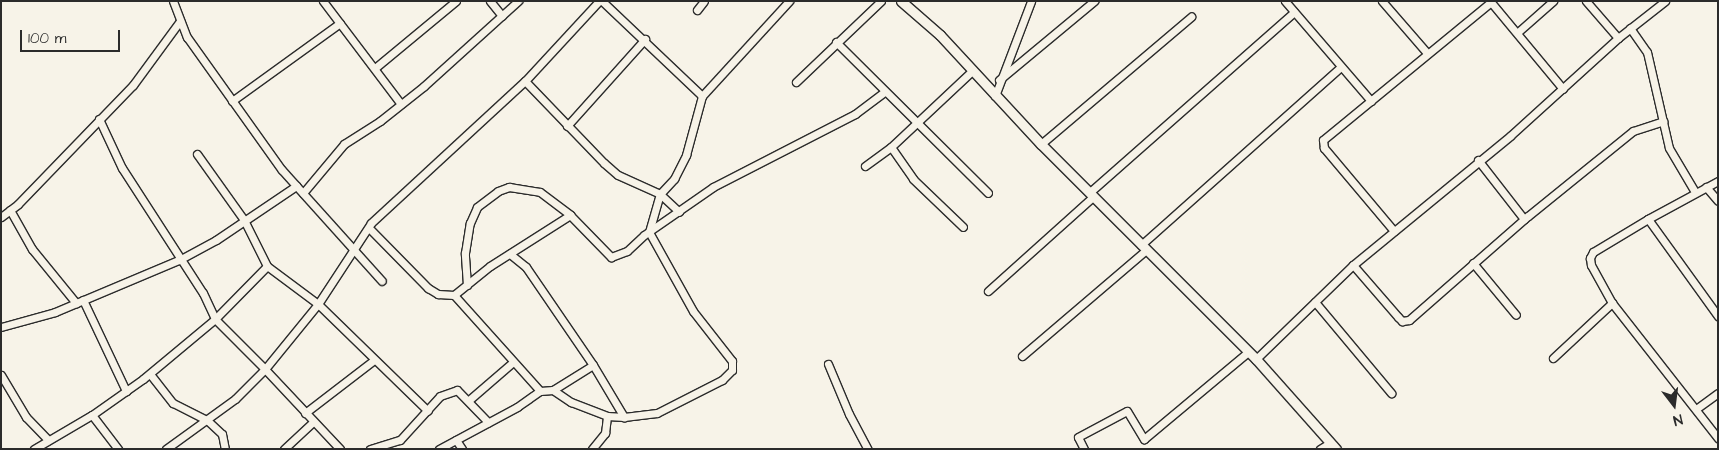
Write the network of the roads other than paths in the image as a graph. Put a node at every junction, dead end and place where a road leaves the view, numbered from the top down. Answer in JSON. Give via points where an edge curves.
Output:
{"nodes":[{"id":1,"x":173,"y":1,"type":"edge"},
{"id":2,"x":323,"y":1,"type":"edge"},
{"id":3,"x":456,"y":1,"type":"edge"},
{"id":4,"x":490,"y":1,"type":"edge"},
{"id":5,"x":518,"y":1,"type":"edge"},
{"id":6,"x":600,"y":1,"type":"edge"},
{"id":7,"x":704,"y":1,"type":"edge"},
{"id":8,"x":789,"y":1,"type":"edge"},
{"id":9,"x":881,"y":1,"type":"edge"},
{"id":10,"x":901,"y":1,"type":"edge"},
{"id":11,"x":1094,"y":1,"type":"edge"},
{"id":12,"x":1285,"y":1,"type":"edge"},
{"id":13,"x":1382,"y":1,"type":"edge"},
{"id":14,"x":1553,"y":1,"type":"edge"},
{"id":15,"x":1586,"y":1,"type":"edge"},
{"id":16,"x":1665,"y":1,"type":"edge"},
{"id":17,"x":1032,"y":2,"type":"edge"},
{"id":18,"x":1491,"y":2,"type":"edge"},
{"id":19,"x":697,"y":10,"type":"dead end"},
{"id":20,"x":1294,"y":12,"type":"junction"},
{"id":21,"x":502,"y":16,"type":"junction"},
{"id":22,"x":1191,"y":17,"type":"dead end"},
{"id":23,"x":180,"y":21,"type":"junction"},
{"id":24,"x":340,"y":23,"type":"junction"},
{"id":25,"x":1630,"y":28,"type":"junction"},
{"id":26,"x":1518,"y":32,"type":"junction"},
{"id":27,"x":1618,"y":38,"type":"junction"},
{"id":28,"x":645,"y":39,"type":"junction"},
{"id":29,"x":836,"y":42,"type":"junction"},
{"id":30,"x":1427,"y":53,"type":"junction"},
{"id":31,"x":1341,"y":67,"type":"junction"},
{"id":32,"x":376,"y":68,"type":"junction"},
{"id":33,"x":973,"y":70,"type":"junction"},
{"id":34,"x":999,"y":80,"type":"junction"},
{"id":35,"x":524,"y":82,"type":"junction"},
{"id":36,"x":796,"y":82,"type":"dead end"},
{"id":37,"x":1563,"y":89,"type":"junction"},
{"id":38,"x":884,"y":92,"type":"junction"},
{"id":39,"x":702,"y":96,"type":"junction"},
{"id":40,"x":995,"y":96,"type":"junction"},
{"id":41,"x":232,"y":101,"type":"junction"},
{"id":42,"x":1371,"y":101,"type":"junction"},
{"id":43,"x":401,"y":104,"type":"junction"},
{"id":44,"x":99,"y":119,"type":"junction"},
{"id":45,"x":1663,"y":120,"type":"junction"},
{"id":46,"x":916,"y":123,"type":"junction"},
{"id":47,"x":567,"y":126,"type":"junction"},
{"id":48,"x":1041,"y":144,"type":"junction"},
{"id":49,"x":891,"y":147,"type":"junction"},
{"id":50,"x":197,"y":154,"type":"dead end"},
{"id":51,"x":1478,"y":160,"type":"junction"},
{"id":52,"x":865,"y":166,"type":"dead end"},
{"id":53,"x":1718,"y":181,"type":"edge"},
{"id":54,"x":296,"y":186,"type":"junction"},
{"id":55,"x":1706,"y":187,"type":"junction"},
{"id":56,"x":1695,"y":192,"type":"junction"},
{"id":57,"x":303,"y":193,"type":"junction"},
{"id":58,"x":988,"y":193,"type":"dead end"},
{"id":59,"x":660,"y":194,"type":"junction"},
{"id":60,"x":1092,"y":194,"type":"junction"},
{"id":61,"x":1718,"y":202,"type":"edge"},
{"id":62,"x":10,"y":210,"type":"junction"},
{"id":63,"x":679,"y":212,"type":"junction"},
{"id":64,"x":570,"y":216,"type":"junction"},
{"id":65,"x":1,"y":217,"type":"edge"},
{"id":66,"x":1524,"y":219,"type":"junction"},
{"id":67,"x":1648,"y":219,"type":"junction"},
{"id":68,"x":244,"y":220,"type":"junction"},
{"id":69,"x":963,"y":227,"type":"dead end"},
{"id":70,"x":370,"y":229,"type":"junction"},
{"id":71,"x":1394,"y":231,"type":"junction"},
{"id":72,"x":649,"y":232,"type":"junction"},
{"id":73,"x":1143,"y":248,"type":"junction"},
{"id":74,"x":354,"y":249,"type":"junction"},
{"id":75,"x":510,"y":254,"type":"junction"},
{"id":76,"x":179,"y":260,"type":"junction"},
{"id":77,"x":1473,"y":264,"type":"junction"},
{"id":78,"x":1353,"y":265,"type":"junction"},
{"id":79,"x":267,"y":266,"type":"junction"},
{"id":80,"x":382,"y":281,"type":"dead end"},
{"id":81,"x":467,"y":285,"type":"junction"},
{"id":82,"x":988,"y":291,"type":"dead end"},
{"id":83,"x":454,"y":295,"type":"junction"},
{"id":84,"x":79,"y":302,"type":"junction"},
{"id":85,"x":1314,"y":302,"type":"junction"},
{"id":86,"x":1612,"y":303,"type":"junction"},
{"id":87,"x":318,"y":304,"type":"junction"},
{"id":88,"x":1516,"y":315,"type":"dead end"},
{"id":89,"x":1718,"y":316,"type":"edge"},
{"id":90,"x":215,"y":318,"type":"junction"},
{"id":91,"x":1,"y":327,"type":"edge"},
{"id":92,"x":1248,"y":352,"type":"junction"},
{"id":93,"x":1022,"y":356,"type":"dead end"},
{"id":94,"x":1553,"y":358,"type":"dead end"},
{"id":95,"x":1256,"y":359,"type":"junction"},
{"id":96,"x":374,"y":360,"type":"junction"},
{"id":97,"x":513,"y":362,"type":"junction"},
{"id":98,"x":828,"y":364,"type":"dead end"},
{"id":99,"x":593,"y":365,"type":"junction"},
{"id":100,"x":265,"y":369,"type":"junction"},
{"id":101,"x":150,"y":374,"type":"junction"},
{"id":102,"x":1,"y":376,"type":"edge"},
{"id":103,"x":553,"y":390,"type":"junction"},
{"id":104,"x":126,"y":391,"type":"junction"},
{"id":105,"x":540,"y":391,"type":"junction"},
{"id":106,"x":1391,"y":392,"type":"dead end"},
{"id":107,"x":1718,"y":393,"type":"edge"},
{"id":108,"x":469,"y":400,"type":"junction"},
{"id":109,"x":1696,"y":409,"type":"junction"},
{"id":110,"x":428,"y":411,"type":"junction"},
{"id":111,"x":305,"y":414,"type":"junction"},
{"id":112,"x":92,"y":415,"type":"junction"},
{"id":113,"x":607,"y":416,"type":"junction"},
{"id":114,"x":624,"y":417,"type":"junction"},
{"id":115,"x":208,"y":421,"type":"junction"},
{"id":116,"x":313,"y":422,"type":"junction"},
{"id":117,"x":488,"y":422,"type":"junction"},
{"id":118,"x":1718,"y":438,"type":"edge"},
{"id":119,"x":48,"y":440,"type":"junction"},
{"id":120,"x":456,"y":440,"type":"junction"},
{"id":121,"x":1333,"y":446,"type":"edge"},
{"id":122,"x":34,"y":449,"type":"edge"},
{"id":123,"x":118,"y":449,"type":"edge"},
{"id":124,"x":166,"y":449,"type":"edge"},
{"id":125,"x":225,"y":449,"type":"edge"},
{"id":126,"x":284,"y":449,"type":"edge"},
{"id":127,"x":340,"y":449,"type":"edge"},
{"id":128,"x":370,"y":449,"type":"edge"},
{"id":129,"x":439,"y":449,"type":"edge"},
{"id":130,"x":462,"y":449,"type":"edge"},
{"id":131,"x":592,"y":449,"type":"edge"},
{"id":132,"x":868,"y":449,"type":"edge"},
{"id":133,"x":1084,"y":449,"type":"edge"},
{"id":134,"x":1320,"y":449,"type":"edge"}],
"edges":[{"from":1,"to":23,"type":"street"},
{"from":2,"to":24,"type":"street"},
{"from":3,"to":32,"type":"street"},
{"from":4,"to":21,"type":"street"},
{"from":5,"to":21,"type":"street"},
{"from":6,"to":28,"type":"street"},
{"from":6,"to":35,"type":"street"},
{"from":7,"to":19,"type":"street"},
{"from":8,"to":39,"type":"street"},
{"from":9,"to":29,"type":"street"},
{"from":10,"to":33,"type":"street"},
{"from":11,"to":34,"type":"street"},
{"from":12,"to":20,"type":"street"},
{"from":13,"to":30,"type":"street"},
{"from":14,"to":26,"type":"street"},
{"from":15,"to":27,"type":"street"},
{"from":16,"to":25,"type":"street"},
{"from":17,"to":34,"type":"street"},
{"from":18,"to":26,"type":"street"},
{"from":18,"to":30,"type":"street"},
{"from":20,"to":31,"type":"street"},
{"from":20,"to":60,"type":"street"},
{"from":21,"to":43,"type":"street"},
{"from":22,"to":48,"type":"street"},
{"from":23,"to":41,"type":"street","via":[[200,58]]},
{"from":23,"to":44,"type":"street","via":[[133,85]]},
{"from":24,"to":32,"type":"street"},
{"from":24,"to":41,"type":"street"},
{"from":25,"to":27,"type":"street"},
{"from":25,"to":45,"type":"street","via":[[1647,52]]},
{"from":26,"to":37,"type":"street"},
{"from":27,"to":37,"type":"street"},
{"from":28,"to":39,"type":"street"},
{"from":28,"to":47,"type":"street"},
{"from":29,"to":36,"type":"street"},
{"from":29,"to":38,"type":"street"},
{"from":30,"to":42,"type":"street"},
{"from":31,"to":42,"type":"street"},
{"from":31,"to":73,"type":"street"},
{"from":32,"to":43,"type":"street"},
{"from":33,"to":40,"type":"street"},
{"from":33,"to":46,"type":"street"},
{"from":34,"to":40,"type":"street"},
{"from":35,"to":47,"type":"street"},
{"from":35,"to":70,"type":"street","via":[[371,223]]},
{"from":37,"to":51,"type":"street"},
{"from":38,"to":46,"type":"street"},
{"from":38,"to":63,"type":"street","via":[[855,114],[713,187]]},
{"from":39,"to":59,"type":"street","via":[[686,154],[674,178]]},
{"from":40,"to":48,"type":"street"},
{"from":41,"to":54,"type":"street"},
{"from":42,"to":71,"type":"street","via":[[1323,140],[1324,148]]},
{"from":43,"to":57,"type":"street","via":[[344,144]]},
{"from":44,"to":62,"type":"street"},
{"from":44,"to":76,"type":"street","via":[[122,168]]},
{"from":45,"to":56,"type":"street","via":[[1669,148]]},
{"from":45,"to":66,"type":"street","via":[[1633,132]]},
{"from":46,"to":49,"type":"street"},
{"from":46,"to":58,"type":"street"},
{"from":47,"to":59,"type":"street","via":[[618,175]]},
{"from":48,"to":60,"type":"street"},
{"from":49,"to":52,"type":"street"},
{"from":49,"to":69,"type":"street","via":[[913,179]]},
{"from":50,"to":68,"type":"street"},
{"from":51,"to":66,"type":"street"},
{"from":51,"to":71,"type":"street"},
{"from":53,"to":55,"type":"street"},
{"from":54,"to":57,"type":"street"},
{"from":54,"to":68,"type":"street"},
{"from":55,"to":56,"type":"street"},
{"from":55,"to":61,"type":"street"},
{"from":56,"to":67,"type":"street"},
{"from":57,"to":74,"type":"street"},
{"from":59,"to":63,"type":"street"},
{"from":59,"to":72,"type":"street"},
{"from":60,"to":73,"type":"street"},
{"from":60,"to":82,"type":"street"},
{"from":62,"to":65,"type":"street"},
{"from":62,"to":84,"type":"street","via":[[32,249]]},
{"from":63,"to":72,"type":"street"},
{"from":64,"to":72,"type":"street","via":[[611,257],[628,251]]},
{"from":64,"to":75,"type":"street"},
{"from":64,"to":81,"type":"street","via":[[540,192],[509,187],[498,191],[477,207],[470,223],[465,253]]},
{"from":66,"to":77,"type":"street"},
{"from":67,"to":86,"type":"street","via":[[1593,252],[1590,258]]},
{"from":67,"to":89,"type":"street"},
{"from":68,"to":76,"type":"street"},
{"from":68,"to":79,"type":"street"},
{"from":70,"to":74,"type":"street"},
{"from":70,"to":83,"type":"street","via":[[428,288],[438,294]]},
{"from":71,"to":78,"type":"street"},
{"from":72,"to":114,"type":"street","via":[[693,311],[733,366],[722,380],[657,413]]},
{"from":73,"to":92,"type":"street"},
{"from":73,"to":93,"type":"street"},
{"from":74,"to":80,"type":"street"},
{"from":74,"to":87,"type":"street"},
{"from":75,"to":81,"type":"street"},
{"from":75,"to":99,"type":"street","via":[[526,267]]},
{"from":76,"to":84,"type":"street"},
{"from":76,"to":90,"type":"street","via":[[203,293]]},
{"from":77,"to":78,"type":"street","via":[[1409,320],[1402,321]]},
{"from":77,"to":88,"type":"street"},
{"from":78,"to":85,"type":"street"},
{"from":79,"to":87,"type":"street"},
{"from":79,"to":90,"type":"street"},
{"from":81,"to":83,"type":"street"},
{"from":83,"to":97,"type":"street"},
{"from":84,"to":91,"type":"street"},
{"from":84,"to":104,"type":"street"},
{"from":85,"to":95,"type":"street"},
{"from":85,"to":106,"type":"street"},
{"from":86,"to":94,"type":"street"},
{"from":86,"to":109,"type":"street"},
{"from":87,"to":96,"type":"street"},
{"from":87,"to":100,"type":"street"},
{"from":90,"to":100,"type":"street"},
{"from":90,"to":101,"type":"street"},
{"from":92,"to":95,"type":"street"},
{"from":92,"to":133,"type":"street","via":[[1144,439],[1127,411],[1078,437]]},
{"from":95,"to":121,"type":"street"},
{"from":96,"to":110,"type":"street"},
{"from":96,"to":111,"type":"street"},
{"from":97,"to":105,"type":"street"},
{"from":97,"to":108,"type":"street"},
{"from":98,"to":132,"type":"street"},
{"from":99,"to":103,"type":"street"},
{"from":99,"to":114,"type":"street"},
{"from":100,"to":111,"type":"street"},
{"from":100,"to":115,"type":"street"},
{"from":101,"to":104,"type":"street"},
{"from":101,"to":115,"type":"street","via":[[173,403]]},
{"from":102,"to":119,"type":"street","via":[[26,417]]},
{"from":103,"to":105,"type":"street"},
{"from":103,"to":113,"type":"street","via":[[571,402]]},
{"from":104,"to":112,"type":"street"},
{"from":105,"to":117,"type":"street"},
{"from":107,"to":109,"type":"street"},
{"from":108,"to":110,"type":"street","via":[[457,390],[440,396]]},
{"from":108,"to":117,"type":"street"},
{"from":109,"to":118,"type":"street"},
{"from":110,"to":128,"type":"street","via":[[400,440]]},
{"from":111,"to":116,"type":"street"},
{"from":112,"to":119,"type":"street"},
{"from":112,"to":123,"type":"street"},
{"from":113,"to":114,"type":"street"},
{"from":113,"to":131,"type":"street","via":[[605,433]]},
{"from":115,"to":124,"type":"street"},
{"from":115,"to":125,"type":"street","via":[[222,434]]},
{"from":116,"to":126,"type":"street"},
{"from":116,"to":127,"type":"street"},
{"from":117,"to":120,"type":"street"},
{"from":119,"to":122,"type":"street"},
{"from":120,"to":129,"type":"street"},
{"from":120,"to":130,"type":"street"},
{"from":121,"to":134,"type":"street"}]}
